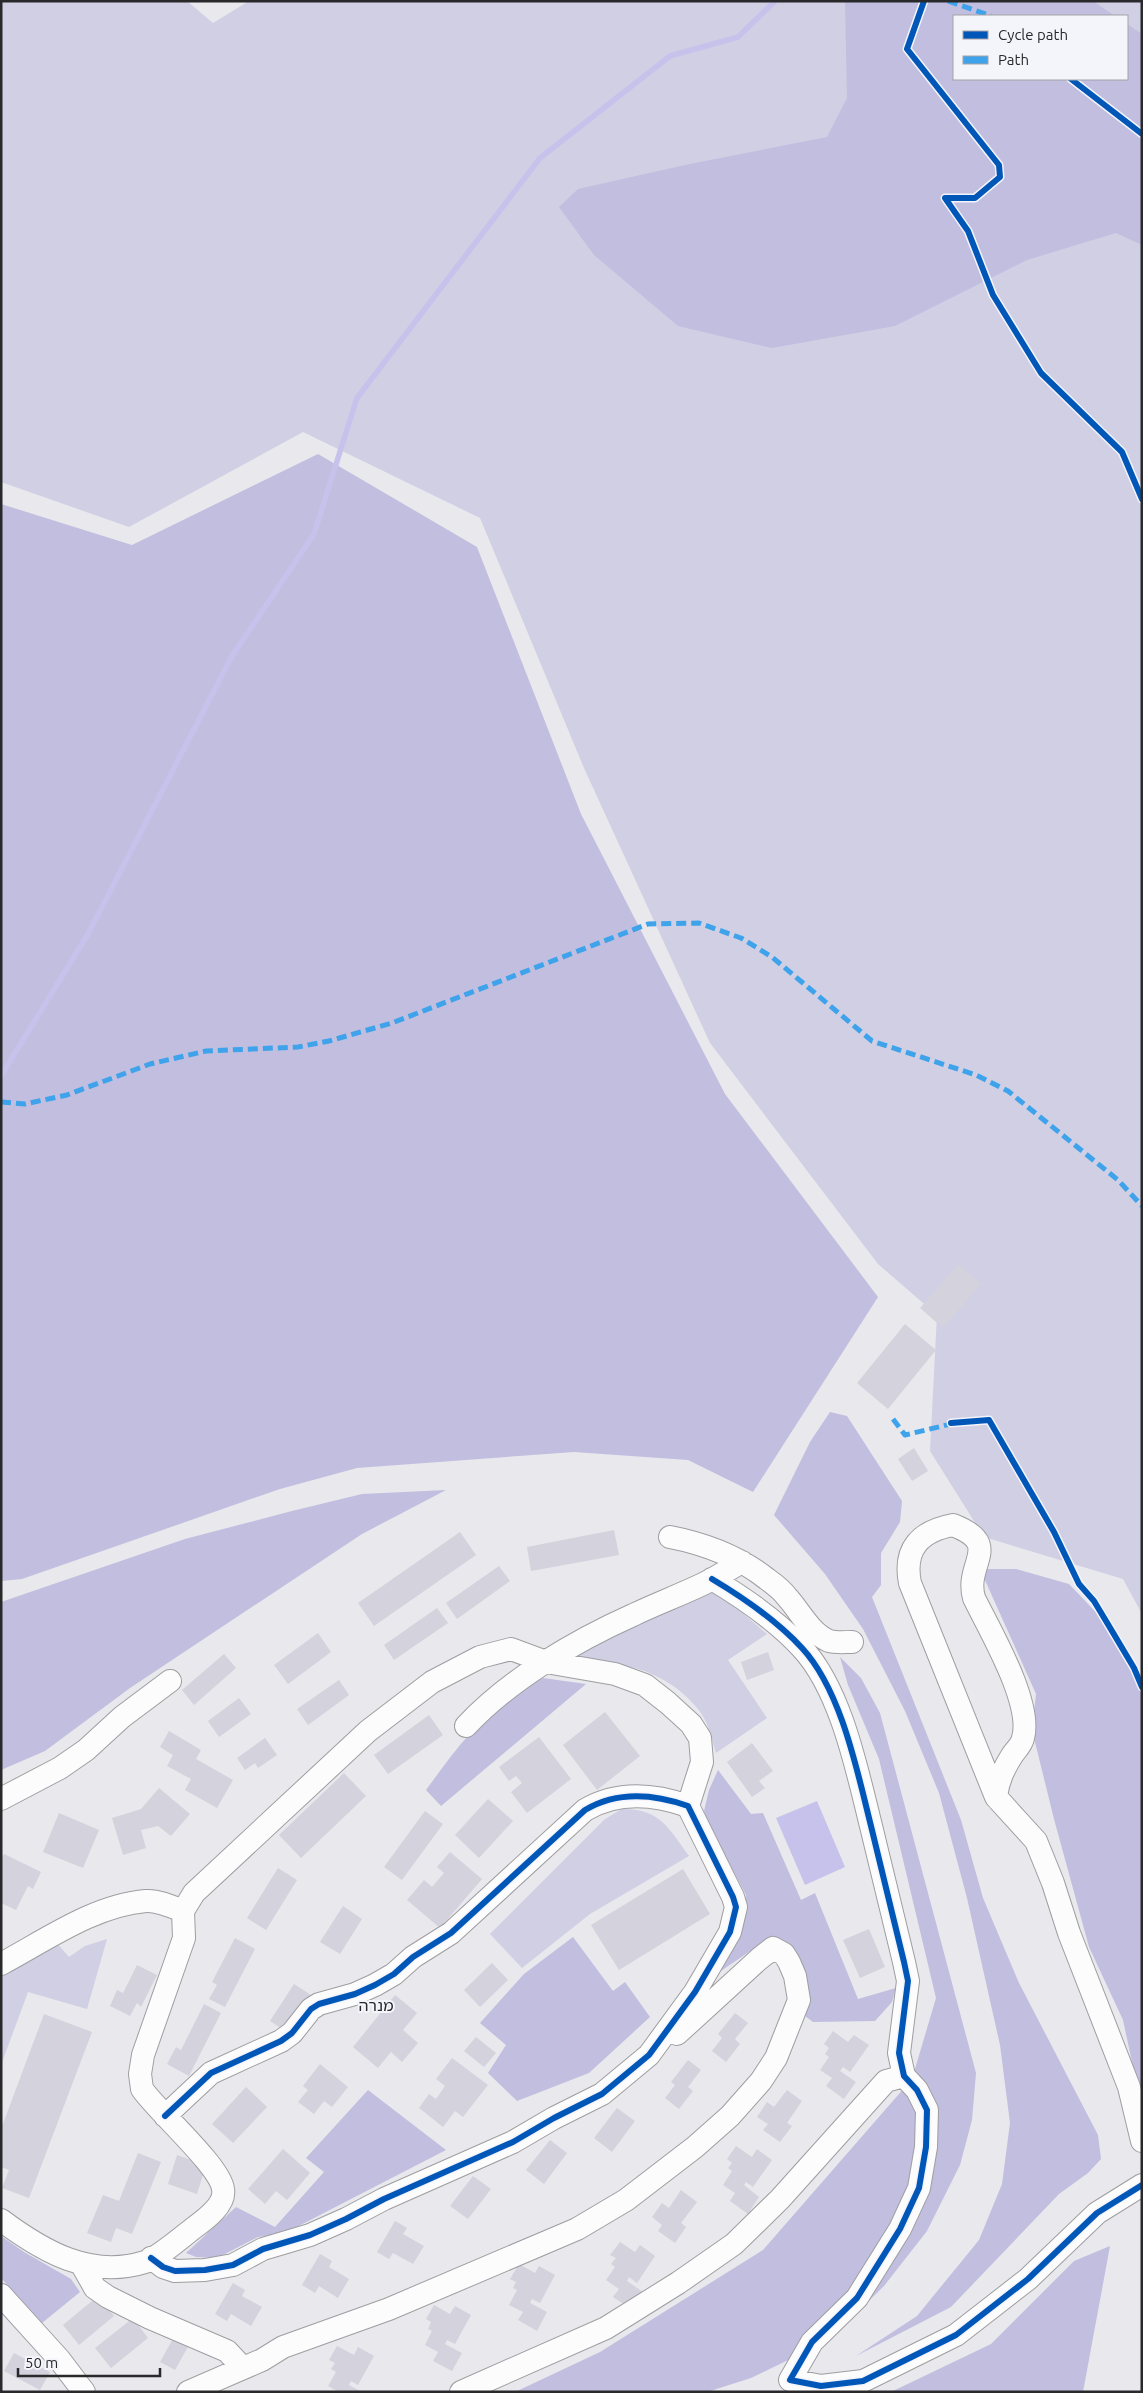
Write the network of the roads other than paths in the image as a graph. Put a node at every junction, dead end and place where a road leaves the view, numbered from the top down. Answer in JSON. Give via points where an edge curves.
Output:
{"nodes":[{"id":1,"x":670,"y":1537,"type":"dead end"},
{"id":2,"x":742,"y":1562,"type":"junction"},
{"id":3,"x":712,"y":1579,"type":"junction"},
{"id":4,"x":852,"y":1642,"type":"dead end"},
{"id":5,"x":546,"y":1662,"type":"junction"},
{"id":6,"x":170,"y":1682,"type":"dead end"},
{"id":7,"x":466,"y":1726,"type":"dead end"},
{"id":8,"x":996,"y":1797,"type":"junction"},
{"id":9,"x":1,"y":1799,"type":"edge"},
{"id":10,"x":688,"y":1806,"type":"junction"},
{"id":11,"x":183,"y":1910,"type":"junction"},
{"id":12,"x":1,"y":1964,"type":"edge"},
{"id":13,"x":649,"y":2055,"type":"junction"},
{"id":14,"x":904,"y":2076,"type":"junction"},
{"id":15,"x":165,"y":2116,"type":"junction"},
{"id":16,"x":1142,"y":2141,"type":"edge"},
{"id":17,"x":1142,"y":2185,"type":"edge"},
{"id":18,"x":1,"y":2220,"type":"edge"},
{"id":19,"x":151,"y":2258,"type":"junction"},
{"id":20,"x":82,"y":2266,"type":"junction"},
{"id":21,"x":1,"y":2295,"type":"edge"},
{"id":22,"x":243,"y":2368,"type":"junction"},
{"id":23,"x":84,"y":2392,"type":"edge"},
{"id":24,"x":188,"y":2392,"type":"edge"},
{"id":25,"x":461,"y":2392,"type":"edge"}],
"edges":[{"from":1,"to":2,"type":"street","via":[[723,1552]]},
{"from":2,"to":3,"type":"street"},
{"from":2,"to":4,"type":"street","via":[[786,1595],[821,1637],[831,1642]]},
{"from":3,"to":5,"type":"street","via":[[632,1615]]},
{"from":3,"to":14,"type":"street","via":[[768,1617],[802,1648],[825,1681],[853,1755],[908,1981],[899,2053]]},
{"from":5,"to":7,"type":"street","via":[[482,1709]]},
{"from":5,"to":10,"type":"street","via":[[616,1674],[645,1685],[691,1724],[700,1738],[702,1762]]},
{"from":5,"to":11,"type":"street","via":[[511,1649],[480,1657],[432,1682],[368,1731],[194,1893]]},
{"from":6,"to":9,"type":"street","via":[[122,1717],[86,1750]]},
{"from":8,"to":8,"type":"street","via":[[1004,1769],[1023,1739],[1024,1711],[970,1586],[980,1552],[978,1541],[967,1530],[953,1525],[925,1533],[909,1560],[910,1583]]},
{"from":8,"to":16,"type":"street","via":[[1036,1841],[1129,2087]]},
{"from":10,"to":13,"type":"street","via":[[733,1897],[735,1919],[708,1972]]},
{"from":10,"to":15,"type":"street","via":[[671,1800],[631,1796],[595,1804],[451,1933],[375,1985],[319,2004],[281,2041],[211,2073]]},
{"from":11,"to":12,"type":"street","via":[[148,1900],[113,1908]]},
{"from":11,"to":15,"type":"street","via":[[184,1938],[143,2055],[140,2074],[142,2089]]},
{"from":13,"to":19,"type":"street","via":[[602,2094],[512,2142],[310,2234],[263,2249],[233,2265],[206,2270],[175,2271]]},
{"from":13,"to":22,"type":"street","via":[[675,2036],[773,1948],[784,1954],[795,1976],[799,2000],[776,2058],[761,2081],[730,2116],[626,2200],[577,2229],[389,2309],[283,2347]]},
{"from":14,"to":17,"type":"street","via":[[917,2090],[927,2110],[926,2147],[919,2188],[900,2230],[857,2298],[812,2342],[790,2380],[821,2386],[863,2381],[956,2335],[1028,2280],[1097,2213]]},
{"from":14,"to":25,"type":"street","via":[[886,2081],[780,2199],[734,2244],[606,2328]]},
{"from":15,"to":19,"type":"street","via":[[210,2166],[224,2190],[222,2200],[199,2225]]},
{"from":18,"to":20,"type":"street","via":[[41,2247]]},
{"from":19,"to":20,"type":"street","via":[[125,2266]]},
{"from":20,"to":22,"type":"street","via":[[95,2288],[108,2297],[227,2351]]},
{"from":21,"to":23,"type":"street"},
{"from":22,"to":24,"type":"street"}]}
